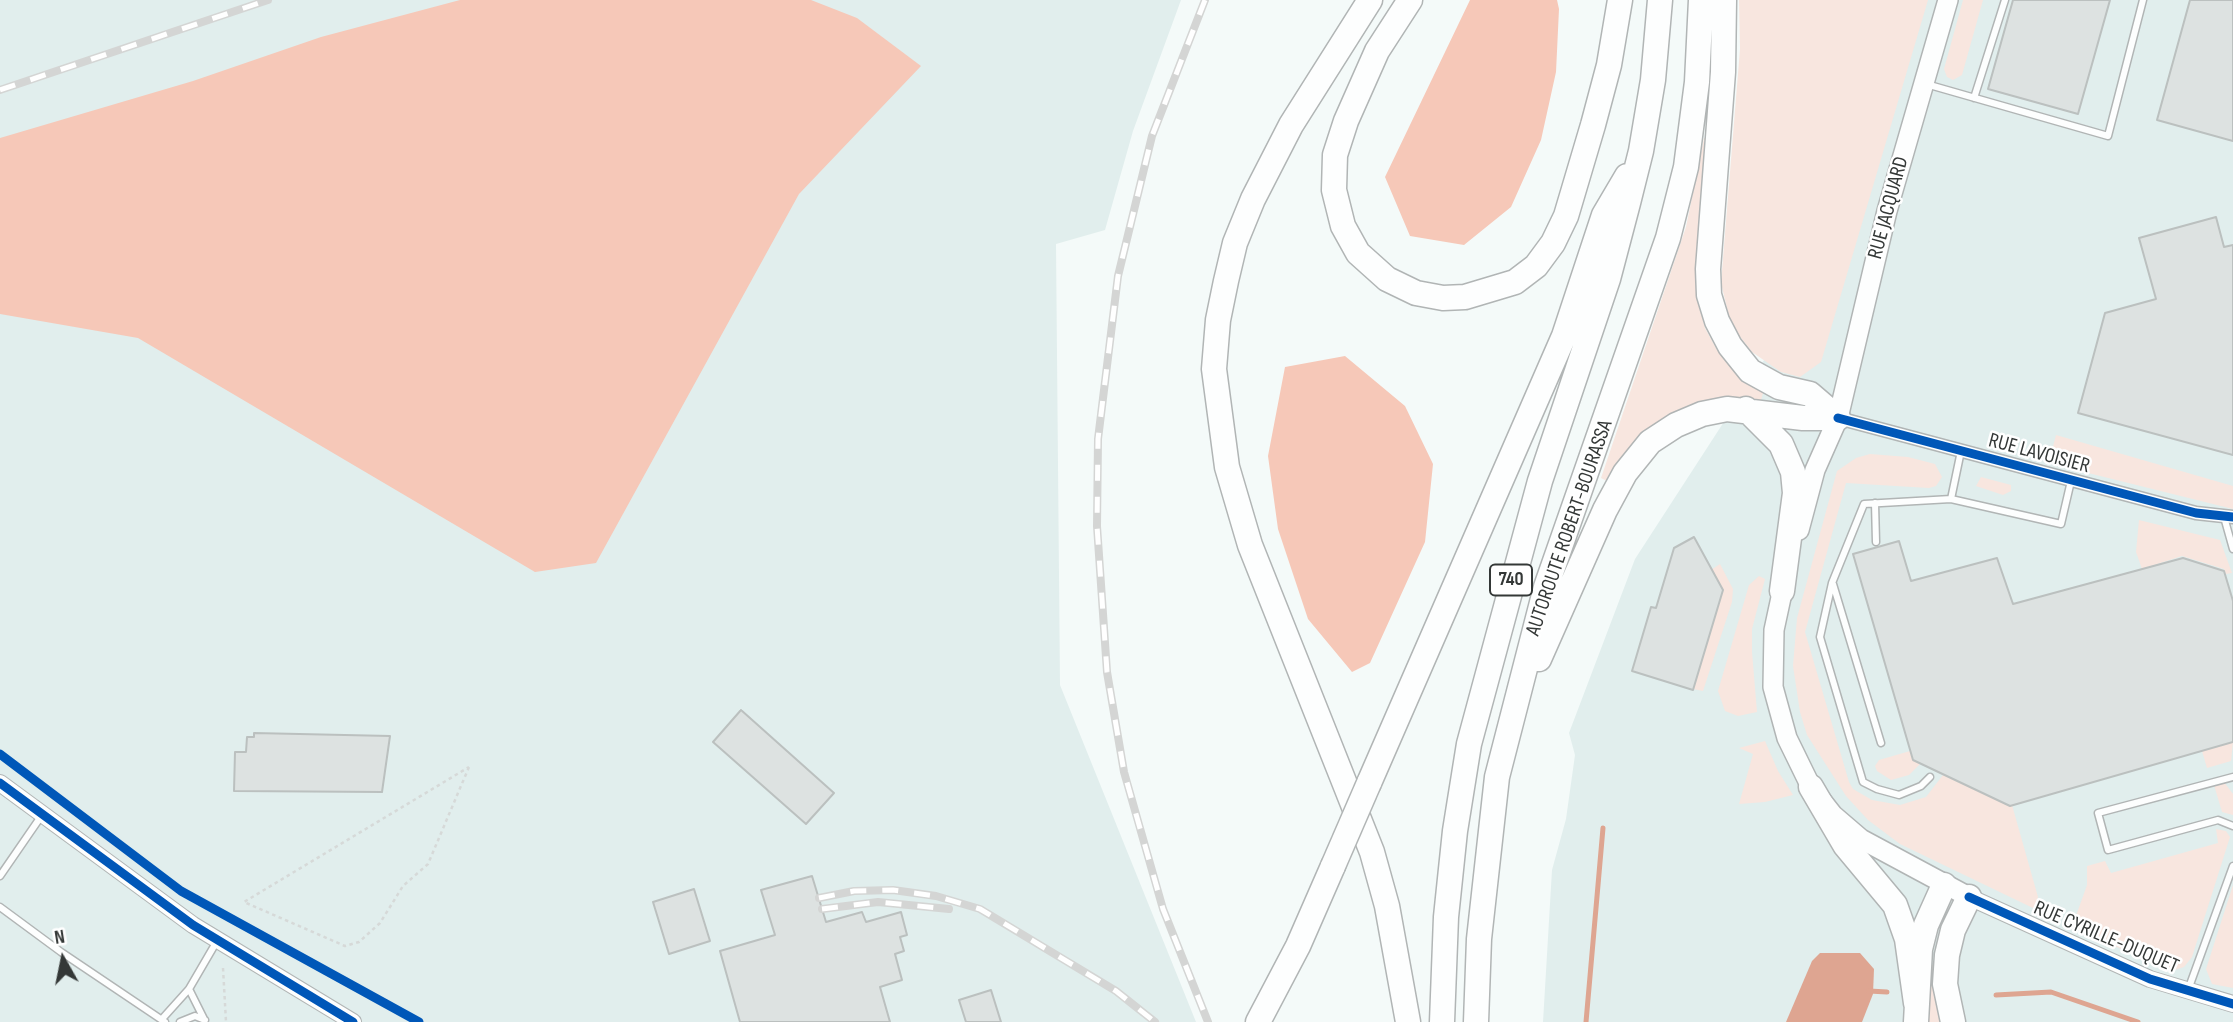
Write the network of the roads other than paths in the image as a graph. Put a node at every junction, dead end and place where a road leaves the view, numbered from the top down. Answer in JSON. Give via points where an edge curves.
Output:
{"nodes":[{"id":1,"x":1370,"y":0,"type":"edge"},
{"id":2,"x":1410,"y":0,"type":"edge"},
{"id":3,"x":1620,"y":0,"type":"edge"},
{"id":4,"x":1660,"y":0,"type":"edge"},
{"id":5,"x":1701,"y":0,"type":"edge"},
{"id":6,"x":1724,"y":0,"type":"edge"},
{"id":7,"x":1948,"y":0,"type":"edge"},
{"id":8,"x":2004,"y":0,"type":"edge"},
{"id":9,"x":2143,"y":0,"type":"edge"},
{"id":10,"x":1924,"y":84,"type":"junction"},
{"id":11,"x":1974,"y":98,"type":"junction"},
{"id":12,"x":1642,"y":151,"type":"junction"},
{"id":13,"x":1746,"y":409,"type":"junction"},
{"id":14,"x":1838,"y":418,"type":"junction"},
{"id":15,"x":1961,"y":451,"type":"junction"},
{"id":16,"x":2071,"y":481,"type":"junction"},
{"id":17,"x":1951,"y":499,"type":"junction"},
{"id":18,"x":1875,"y":503,"type":"junction"},
{"id":19,"x":2229,"y":516,"type":"edge"},
{"id":20,"x":1876,"y":542,"type":"dead end"},
{"id":21,"x":2233,"y":549,"type":"edge"},
{"id":22,"x":1832,"y":583,"type":"junction"},
{"id":23,"x":1782,"y":591,"type":"junction"},
{"id":24,"x":1516,"y":711,"type":"junction"},
{"id":25,"x":1881,"y":743,"type":"dead end"},
{"id":26,"x":1930,"y":777,"type":"dead end"},
{"id":27,"x":2233,"y":777,"type":"edge"},
{"id":28,"x":0,"y":783,"type":"edge"},
{"id":29,"x":1811,"y":787,"type":"junction"},
{"id":30,"x":43,"y":813,"type":"junction"},
{"id":31,"x":2233,"y":826,"type":"edge"},
{"id":32,"x":2233,"y":866,"type":"edge"},
{"id":33,"x":0,"y":876,"type":"edge"},
{"id":34,"x":1944,"y":885,"type":"junction"},
{"id":35,"x":1969,"y":897,"type":"junction"},
{"id":36,"x":0,"y":907,"type":"edge"},
{"id":37,"x":217,"y":941,"type":"junction"},
{"id":38,"x":189,"y":989,"type":"junction"},
{"id":39,"x":2188,"y":992,"type":"junction"},
{"id":40,"x":2233,"y":1004,"type":"edge"},
{"id":41,"x":1916,"y":1012,"type":"edge"},
{"id":42,"x":1260,"y":1019,"type":"edge"},
{"id":43,"x":163,"y":1021,"type":"edge"},
{"id":44,"x":205,"y":1021,"type":"edge"},
{"id":45,"x":180,"y":1022,"type":"edge"},
{"id":46,"x":353,"y":1022,"type":"edge"},
{"id":47,"x":1408,"y":1022,"type":"edge"},
{"id":48,"x":1442,"y":1022,"type":"edge"},
{"id":49,"x":1476,"y":1022,"type":"edge"},
{"id":50,"x":1953,"y":1022,"type":"edge"}],
"edges":[{"from":1,"to":47,"type":"highway","via":[[1291,125],[1253,199],[1226,281],[1214,369],[1227,467],[1250,545],[1372,852],[1387,905]]},
{"from":2,"to":3,"type":"highway","via":[[1377,51],[1346,121],[1335,155],[1334,190],[1343,226],[1358,253],[1387,279],[1416,293],[1465,298],[1515,282],[1536,266],[1553,243],[1566,216],[1596,113]]},
{"from":4,"to":12,"type":"highway","name":"AUTOROUTE ROBERT-BOURASSA","number":"740"},
{"from":5,"to":24,"type":"highway","name":"AUTOROUTE ROBERT-BOURASSA","number":"740","via":[[1698,82],[1688,155],[1668,238],[1546,587]]},
{"from":6,"to":14,"type":"highway","via":[[1709,295],[1726,338],[1750,370],[1779,387],[1810,394]]},
{"from":7,"to":10,"type":"main road","name":"RUE JACQUARD"},
{"from":8,"to":11,"type":"lane"},
{"from":9,"to":11,"type":"lane","via":[[2108,136]]},
{"from":10,"to":11,"type":"lane"},
{"from":10,"to":14,"type":"main road","name":"RUE JACQUARD","via":[[1887,211]]},
{"from":12,"to":42,"type":"highway","bridge":true,"via":[[1604,215],[1564,337],[1333,866]]},
{"from":12,"to":48,"type":"highway","name":"AUTOROUTE ROBERT-BOURASSA","number":"740","via":[[1608,279],[1515,566],[1499,642],[1469,744],[1450,880]]},
{"from":13,"to":14,"type":"highway"},
{"from":13,"to":23,"type":"highway","via":[[1781,444],[1793,472],[1795,493]]},
{"from":13,"to":24,"type":"highway","via":[[1727,408],[1676,425],[1650,442],[1626,473],[1605,510]]},
{"from":14,"to":15,"type":"street","name":"RUE LAVOISIER"},
{"from":14,"to":23,"type":"main road","name":"RUE CYRILLE-DUQUET","via":[[1815,471]]},
{"from":15,"to":16,"type":"street","name":"RUE LAVOISIER"},
{"from":15,"to":17,"type":"lane"},
{"from":16,"to":17,"type":"lane","via":[[2061,524]]},
{"from":16,"to":19,"type":"street","name":"RUE LAVOISIER","via":[[2196,513]]},
{"from":17,"to":18,"type":"lane"},
{"from":18,"to":20,"type":"lane"},
{"from":18,"to":22,"type":"lane","via":[[1864,504]]},
{"from":19,"to":21,"type":"lane"},
{"from":22,"to":25,"type":"lane"},
{"from":22,"to":26,"type":"lane","via":[[1820,637],[1863,782],[1899,794],[1921,786]]},
{"from":23,"to":29,"type":"main road","name":"RUE CYRILLE-DUQUET","via":[[1774,630],[1773,687],[1787,738]]},
{"from":24,"to":49,"type":"highway","name":"AUTOROUTE ROBERT-BOURASSA","number":"740","via":[[1497,777],[1490,824]]},
{"from":27,"to":31,"type":"lane","via":[[2098,813],[2108,850],[2218,820]]},
{"from":28,"to":30,"type":"street"},
{"from":29,"to":34,"type":"main road","name":"RUE CYRILLE-DUQUET","via":[[1833,815],[1861,839]]},
{"from":29,"to":41,"type":"highway","via":[[1846,845],[1895,905],[1907,939]]},
{"from":30,"to":33,"type":"lane"},
{"from":30,"to":37,"type":"street"},
{"from":32,"to":39,"type":"lane"},
{"from":34,"to":35,"type":"main road","name":"RUE CYRILLE-DUQUET"},
{"from":34,"to":41,"type":"highway","via":[[1920,949]]},
{"from":35,"to":39,"type":"street","name":"RUE CYRILLE-DUQUET"},
{"from":35,"to":50,"type":"highway","via":[[1947,955],[1945,984]]},
{"from":36,"to":43,"type":"lane"},
{"from":37,"to":38,"type":"lane"},
{"from":37,"to":46,"type":"street"},
{"from":38,"to":43,"type":"lane"},
{"from":38,"to":44,"type":"lane"},
{"from":39,"to":40,"type":"street","name":"RUE CYRILLE-DUQUET"},
{"from":44,"to":45,"type":"lane","via":[[195,1016]]}]}
